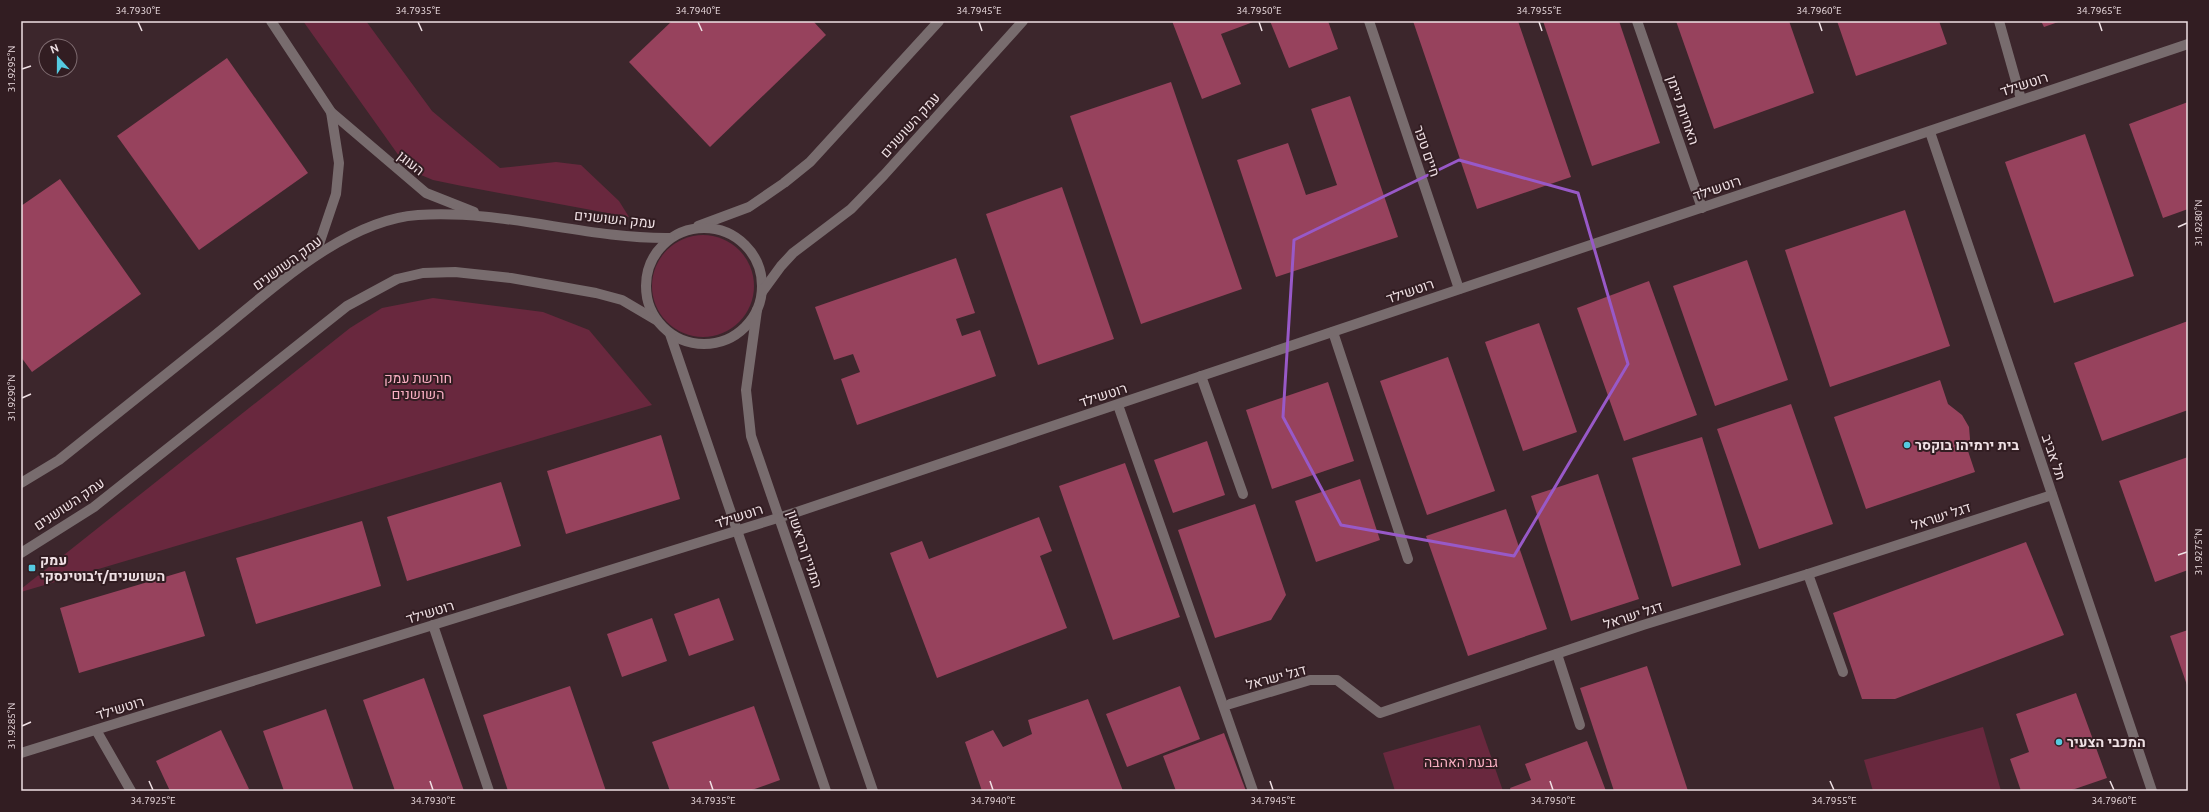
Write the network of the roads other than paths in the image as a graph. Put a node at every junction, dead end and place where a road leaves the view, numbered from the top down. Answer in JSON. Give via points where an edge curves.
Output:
{"nodes":[{"id":1,"x":271,"y":21,"type":"edge"},
{"id":2,"x":939,"y":21,"type":"edge"},
{"id":3,"x":1023,"y":21,"type":"edge"},
{"id":4,"x":1369,"y":21,"type":"edge"},
{"id":5,"x":1637,"y":21,"type":"edge"},
{"id":6,"x":1999,"y":21,"type":"edge"},
{"id":7,"x":2188,"y":44,"type":"edge"},
{"id":8,"x":2021,"y":99,"type":"junction"},
{"id":9,"x":331,"y":112,"type":"junction"},
{"id":10,"x":1930,"y":132,"type":"junction"},
{"id":11,"x":1702,"y":208,"type":"junction"},
{"id":12,"x":485,"y":216,"type":"junction"},
{"id":13,"x":689,"y":230,"type":"junction"},
{"id":14,"x":670,"y":238,"type":"junction"},
{"id":15,"x":315,"y":256,"type":"junction"},
{"id":16,"x":1459,"y":289,"type":"junction"},
{"id":17,"x":762,"y":292,"type":"junction"},
{"id":18,"x":757,"y":310,"type":"junction"},
{"id":19,"x":656,"y":320,"type":"junction"},
{"id":20,"x":1334,"y":332,"type":"junction"},
{"id":21,"x":670,"y":334,"type":"junction"},
{"id":22,"x":1201,"y":376,"type":"junction"},
{"id":23,"x":1118,"y":405,"type":"junction"},
{"id":24,"x":21,"y":483,"type":"edge"},
{"id":25,"x":1243,"y":494,"type":"dead end"},
{"id":26,"x":2052,"y":495,"type":"junction"},
{"id":27,"x":779,"y":518,"type":"junction"},
{"id":28,"x":738,"y":531,"type":"junction"},
{"id":29,"x":21,"y":553,"type":"edge"},
{"id":30,"x":1408,"y":559,"type":"dead end"},
{"id":31,"x":1808,"y":574,"type":"junction"},
{"id":32,"x":433,"y":626,"type":"junction"},
{"id":33,"x":1557,"y":654,"type":"junction"},
{"id":34,"x":1843,"y":672,"type":"dead end"},
{"id":35,"x":1230,"y":704,"type":"dead end"},
{"id":36,"x":1580,"y":725,"type":"dead end"},
{"id":37,"x":96,"y":730,"type":"junction"},
{"id":38,"x":21,"y":753,"type":"edge"},
{"id":39,"x":131,"y":791,"type":"edge"},
{"id":40,"x":488,"y":791,"type":"edge"},
{"id":41,"x":826,"y":791,"type":"edge"},
{"id":42,"x":873,"y":791,"type":"edge"},
{"id":43,"x":1252,"y":791,"type":"edge"},
{"id":44,"x":2152,"y":791,"type":"edge"}],
"edges":[{"from":1,"to":9,"type":"street","name":"העוגן"},
{"from":2,"to":13,"type":"street","via":[[810,162],[749,206]]},
{"from":3,"to":17,"type":"street","name":"עמק השושנים","via":[[884,175],[851,209],[793,253]]},
{"from":4,"to":16,"type":"street","name":"חיים טפר"},
{"from":5,"to":11,"type":"street","name":"האחיות ניימן"},
{"from":6,"to":8,"type":"street"},
{"from":7,"to":8,"type":"street","name":"רוטשילד","via":[[2086,80]]},
{"from":8,"to":10,"type":"street","name":"רוטשילד"},
{"from":9,"to":12,"type":"street","name":"העוגן","via":[[426,193]]},
{"from":9,"to":15,"type":"street","name":"העוגן","via":[[339,164],[336,194]]},
{"from":10,"to":11,"type":"street","name":"רוטשילד"},
{"from":10,"to":26,"type":"street","name":"תל אביב"},
{"from":11,"to":16,"type":"street","name":"רוטשילד"},
{"from":12,"to":14,"type":"street","name":"עמק השושנים","via":[[604,235],[642,239]]},
{"from":12,"to":15,"type":"street","name":"עמק השושנים","via":[[416,215],[377,223]]},
{"from":13,"to":14,"type":"street"},
{"from":13,"to":17,"type":"street","via":[[709,228],[737,239],[752,253],[760,271]]},
{"from":14,"to":19,"type":"street","via":[[650,262],[645,282],[647,302]]},
{"from":15,"to":24,"type":"street","name":"עמק השושנים","via":[[59,460]]},
{"from":16,"to":20,"type":"street","name":"רוטשילד"},
{"from":17,"to":18,"type":"street"},
{"from":18,"to":21,"type":"street","via":[[745,326],[729,338],[709,344],[689,342]]},
{"from":18,"to":27,"type":"street","name":"המניין הראשון","via":[[746,390],[751,436]]},
{"from":19,"to":21,"type":"street"},
{"from":19,"to":29,"type":"street","name":"עמק השושנים","via":[[622,300],[511,278],[455,272],[423,273],[396,279],[347,306],[94,507]]},
{"from":20,"to":22,"type":"street","name":"רוטשילד"},
{"from":20,"to":30,"type":"street"},
{"from":21,"to":28,"type":"street"},
{"from":22,"to":23,"type":"street","name":"רוטשילד"},
{"from":22,"to":25,"type":"street"},
{"from":23,"to":27,"type":"street","name":"רוטשילד"},
{"from":23,"to":43,"type":"street"},
{"from":26,"to":31,"type":"street","name":"דגל ישראל"},
{"from":26,"to":44,"type":"street","name":"תל אביב"},
{"from":27,"to":28,"type":"street","name":"רוטשילד"},
{"from":27,"to":42,"type":"street","name":"המניין הראשון"},
{"from":28,"to":32,"type":"street","name":"רוטשילד"},
{"from":28,"to":41,"type":"street"},
{"from":31,"to":33,"type":"street","name":"דגל ישראל"},
{"from":31,"to":34,"type":"street"},
{"from":32,"to":37,"type":"street","name":"רוטשילד"},
{"from":32,"to":40,"type":"street"},
{"from":33,"to":35,"type":"street","name":"דגל ישראל","via":[[1380,713],[1337,680],[1310,680]]},
{"from":33,"to":36,"type":"street"},
{"from":37,"to":38,"type":"street","name":"רוטשילד"},
{"from":37,"to":39,"type":"street"}]}
